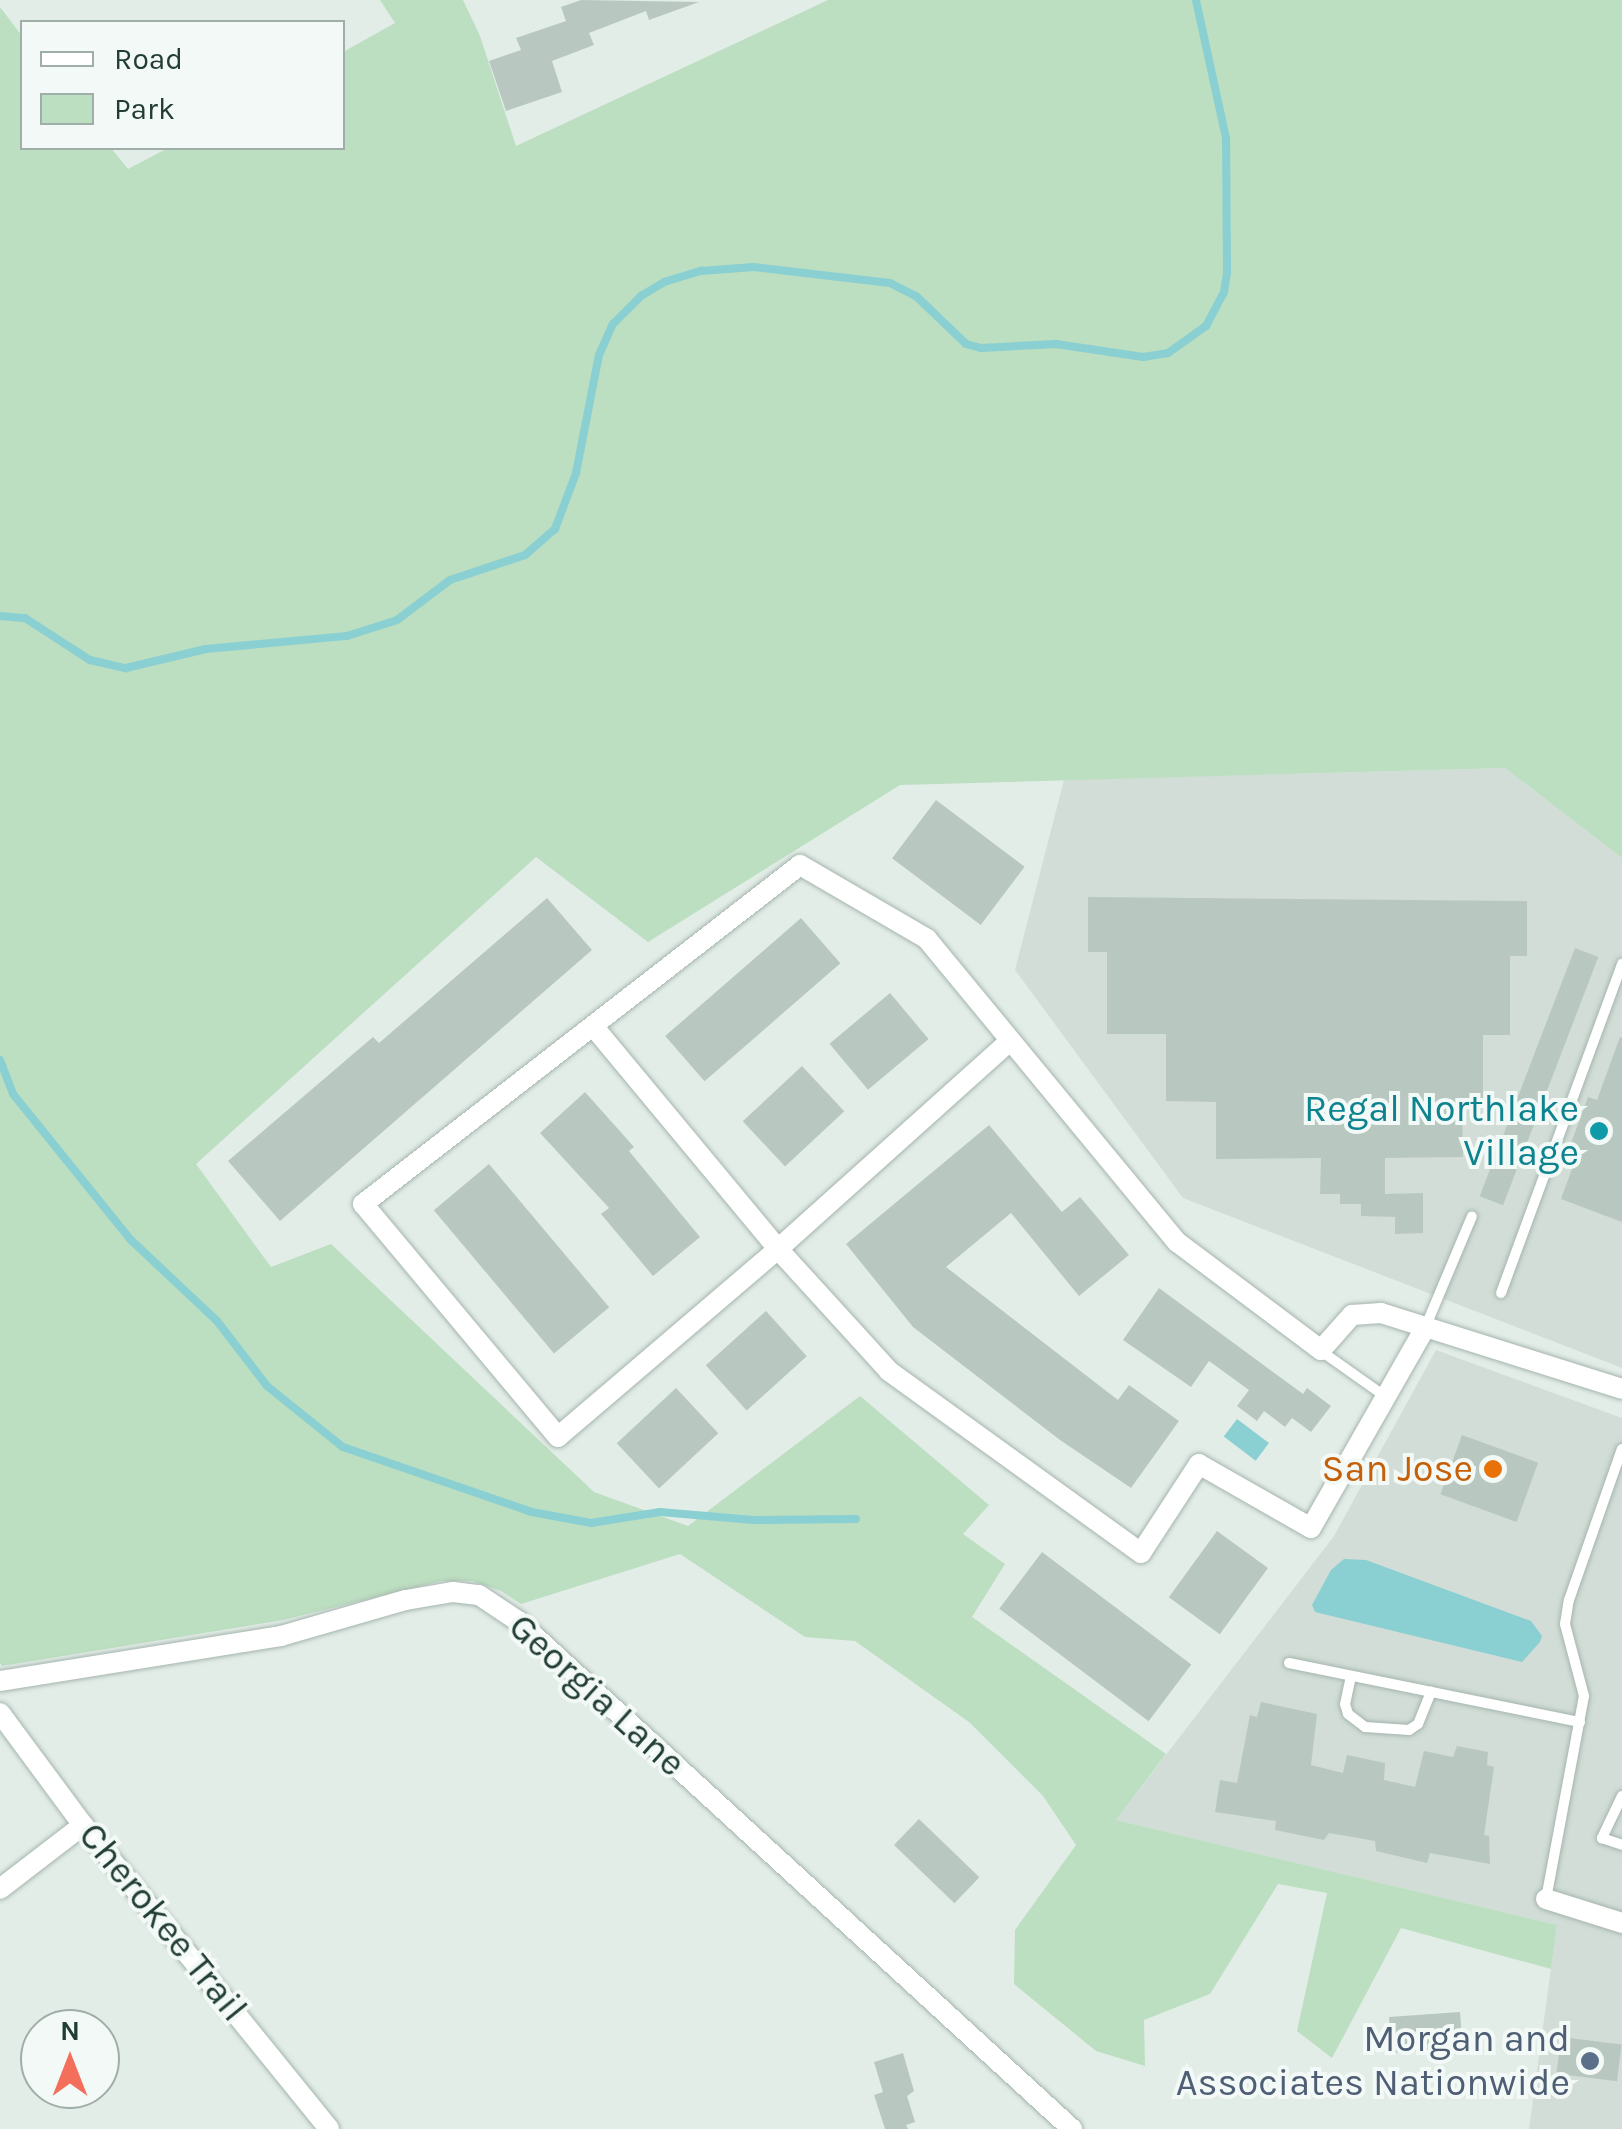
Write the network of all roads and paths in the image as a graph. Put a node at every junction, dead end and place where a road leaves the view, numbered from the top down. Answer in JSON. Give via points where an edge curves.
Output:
{"nodes":[{"id":1,"x":1622,"y":964,"type":"edge"},
{"id":2,"x":593,"y":1026,"type":"junction"},
{"id":3,"x":1010,"y":1040,"type":"junction"},
{"id":4,"x":1472,"y":1216,"type":"dead end"},
{"id":5,"x":778,"y":1250,"type":"junction"},
{"id":6,"x":1501,"y":1292,"type":"dead end"},
{"id":7,"x":1425,"y":1328,"type":"junction"},
{"id":8,"x":1321,"y":1350,"type":"junction"},
{"id":9,"x":1622,"y":1389,"type":"edge"},
{"id":10,"x":1386,"y":1396,"type":"junction"},
{"id":11,"x":1622,"y":1449,"type":"edge"},
{"id":12,"x":1289,"y":1664,"type":"dead end"},
{"id":13,"x":1350,"y":1676,"type":"junction"},
{"id":14,"x":0,"y":1681,"type":"edge"},
{"id":15,"x":1431,"y":1692,"type":"junction"},
{"id":16,"x":0,"y":1713,"type":"edge"},
{"id":17,"x":1580,"y":1722,"type":"junction"},
{"id":18,"x":1622,"y":1796,"type":"edge"},
{"id":19,"x":84,"y":1825,"type":"junction"},
{"id":20,"x":1622,"y":1845,"type":"edge"},
{"id":21,"x":0,"y":1889,"type":"edge"},
{"id":22,"x":1546,"y":1899,"type":"joint"},
{"id":23,"x":1622,"y":1923,"type":"edge"},
{"id":24,"x":329,"y":2129,"type":"edge"},
{"id":25,"x":1072,"y":2129,"type":"edge"}],
"edges":[{"from":1,"to":6,"type":"lane"},
{"from":2,"to":3,"type":"street","via":[[800,865],[926,939]]},
{"from":2,"to":5,"type":"street"},
{"from":2,"to":5,"type":"street","via":[[363,1204],[558,1437]]},
{"from":3,"to":5,"type":"street"},
{"from":3,"to":8,"type":"street","via":[[1177,1242]]},
{"from":4,"to":7,"type":"lane"},
{"from":5,"to":10,"type":"street","via":[[889,1371],[1141,1554],[1199,1464],[1310,1528]]},
{"from":7,"to":8,"type":"street","via":[[1381,1313],[1352,1315]]},
{"from":7,"to":9,"type":"street"},
{"from":7,"to":10,"type":"street"},
{"from":8,"to":10,"type":"lane"},
{"from":11,"to":17,"type":"lane","via":[[1568,1600],[1565,1624],[1584,1696]]},
{"from":12,"to":13,"type":"lane"},
{"from":13,"to":15,"type":"lane"},
{"from":13,"to":15,"type":"lane","via":[[1345,1704],[1365,1727],[1409,1730]]},
{"from":14,"to":25,"type":"street","name":"Georgia Lane","via":[[281,1636],[406,1600],[479,1595],[518,1622]]},
{"from":15,"to":17,"type":"lane"},
{"from":16,"to":19,"type":"street","name":"Cherokee Trail"},
{"from":17,"to":22,"type":"lane"},
{"from":18,"to":20,"type":"lane","via":[[1602,1838]]},
{"from":19,"to":21,"type":"street"},
{"from":19,"to":24,"type":"street","name":"Cherokee Trail"},
{"from":22,"to":23,"type":"street"}]}
